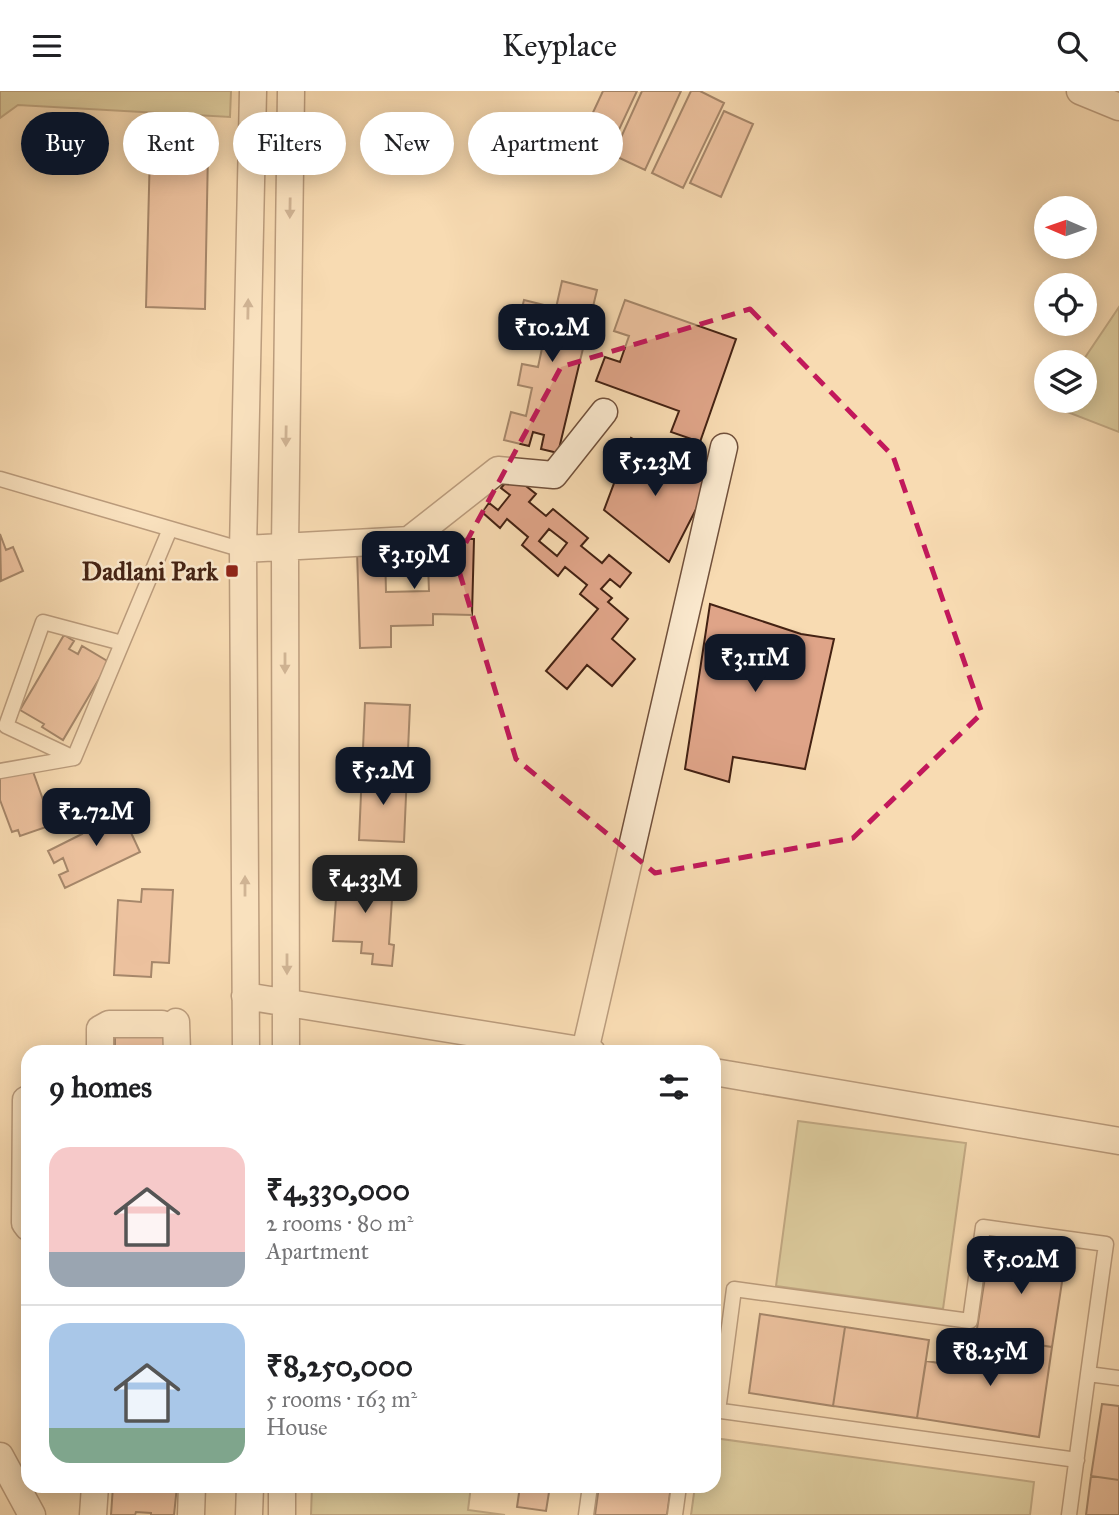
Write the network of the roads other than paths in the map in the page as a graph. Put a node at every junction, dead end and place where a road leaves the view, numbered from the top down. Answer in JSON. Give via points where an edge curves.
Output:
{"nodes":[{"id":1,"x":253,"y":91,"type":"edge"},
{"id":2,"x":291,"y":91,"type":"edge"},
{"id":3,"x":1080,"y":91,"type":"edge"},
{"id":4,"x":1119,"y":107,"type":"edge"},
{"id":5,"x":248,"y":343,"type":"junction"},
{"id":6,"x":288,"y":344,"type":"junction"},
{"id":7,"x":604,"y":412,"type":"dead end"},
{"id":8,"x":724,"y":447,"type":"dead end"},
{"id":9,"x":0,"y":479,"type":"edge"},
{"id":10,"x":170,"y":529,"type":"junction"},
{"id":11,"x":285,"y":547,"type":"junction"},
{"id":12,"x":243,"y":549,"type":"junction"},
{"id":13,"x":122,"y":643,"type":"junction"},
{"id":14,"x":75,"y":758,"type":"junction"},
{"id":15,"x":0,"y":772,"type":"edge"},
{"id":16,"x":245,"y":996,"type":"junction"},
{"id":17,"x":287,"y":1003,"type":"junction"},
{"id":18,"x":100,"y":1045,"type":"edge"},
{"id":19,"x":175,"y":1045,"type":"edge"},
{"id":20,"x":246,"y":1045,"type":"edge"},
{"id":21,"x":286,"y":1045,"type":"edge"},
{"id":22,"x":551,"y":1045,"type":"edge"},
{"id":23,"x":590,"y":1045,"type":"edge"},
{"id":24,"x":721,"y":1073,"type":"edge"},
{"id":25,"x":1119,"y":1141,"type":"edge"},
{"id":26,"x":1088,"y":1374,"type":"junction"},
{"id":27,"x":721,"y":1377,"type":"edge"},
{"id":28,"x":1119,"y":1378,"type":"edge"},
{"id":29,"x":721,"y":1412,"type":"edge"},
{"id":30,"x":0,"y":1456,"type":"edge"},
{"id":31,"x":1077,"y":1460,"type":"junction"},
{"id":32,"x":95,"y":1493,"type":"edge"},
{"id":33,"x":192,"y":1493,"type":"edge"},
{"id":34,"x":250,"y":1493,"type":"edge"},
{"id":35,"x":282,"y":1493,"type":"edge"},
{"id":36,"x":589,"y":1493,"type":"edge"},
{"id":37,"x":678,"y":1493,"type":"edge"},
{"id":38,"x":32,"y":1515,"type":"edge"},
{"id":39,"x":93,"y":1515,"type":"edge"},
{"id":40,"x":191,"y":1515,"type":"edge"},
{"id":41,"x":249,"y":1515,"type":"edge"},
{"id":42,"x":282,"y":1515,"type":"edge"},
{"id":43,"x":586,"y":1515,"type":"edge"},
{"id":44,"x":675,"y":1515,"type":"edge"},
{"id":45,"x":1069,"y":1515,"type":"edge"}],
"edges":[{"from":5,"to":1,"type":"street","one_way":true},
{"from":2,"to":6,"type":"street","one_way":true},
{"from":3,"to":4,"type":"street"},
{"from":5,"to":6,"type":"street"},
{"from":5,"to":12,"type":"street"},
{"from":6,"to":11,"type":"street","one_way":true},
{"from":7,"to":11,"type":"street","via":[[554,475],[498,470],[409,540]]},
{"from":8,"to":23,"type":"street"},
{"from":9,"to":10,"type":"lane"},
{"from":10,"to":12,"type":"lane"},
{"from":10,"to":13,"type":"lane"},
{"from":11,"to":12,"type":"street"},
{"from":11,"to":17,"type":"street","one_way":true},
{"from":16,"to":12,"type":"street","one_way":true},
{"from":13,"to":14,"type":"lane"},
{"from":13,"to":14,"type":"lane","via":[[43,622],[6,726]]},
{"from":14,"to":15,"type":"lane"},
{"from":16,"to":17,"type":"street"},
{"from":16,"to":20,"type":"street"},
{"from":17,"to":21,"type":"street"},
{"from":17,"to":22,"type":"street"},
{"from":18,"to":19,"type":"street","via":[[100,1029],[109,1024],[169,1023]]},
{"from":24,"to":25,"type":"street"},
{"from":26,"to":27,"type":"lane","via":[[1106,1244],[983,1227],[970,1321],[734,1289]]},
{"from":26,"to":28,"type":"lane"},
{"from":26,"to":31,"type":"lane"},
{"from":29,"to":31,"type":"lane"},
{"from":30,"to":38,"type":"street"},
{"from":31,"to":45,"type":"lane"},
{"from":32,"to":39,"type":"street"},
{"from":33,"to":40,"type":"street"},
{"from":34,"to":41,"type":"street"},
{"from":35,"to":42,"type":"street"},
{"from":36,"to":43,"type":"lane"},
{"from":37,"to":44,"type":"lane"}]}
